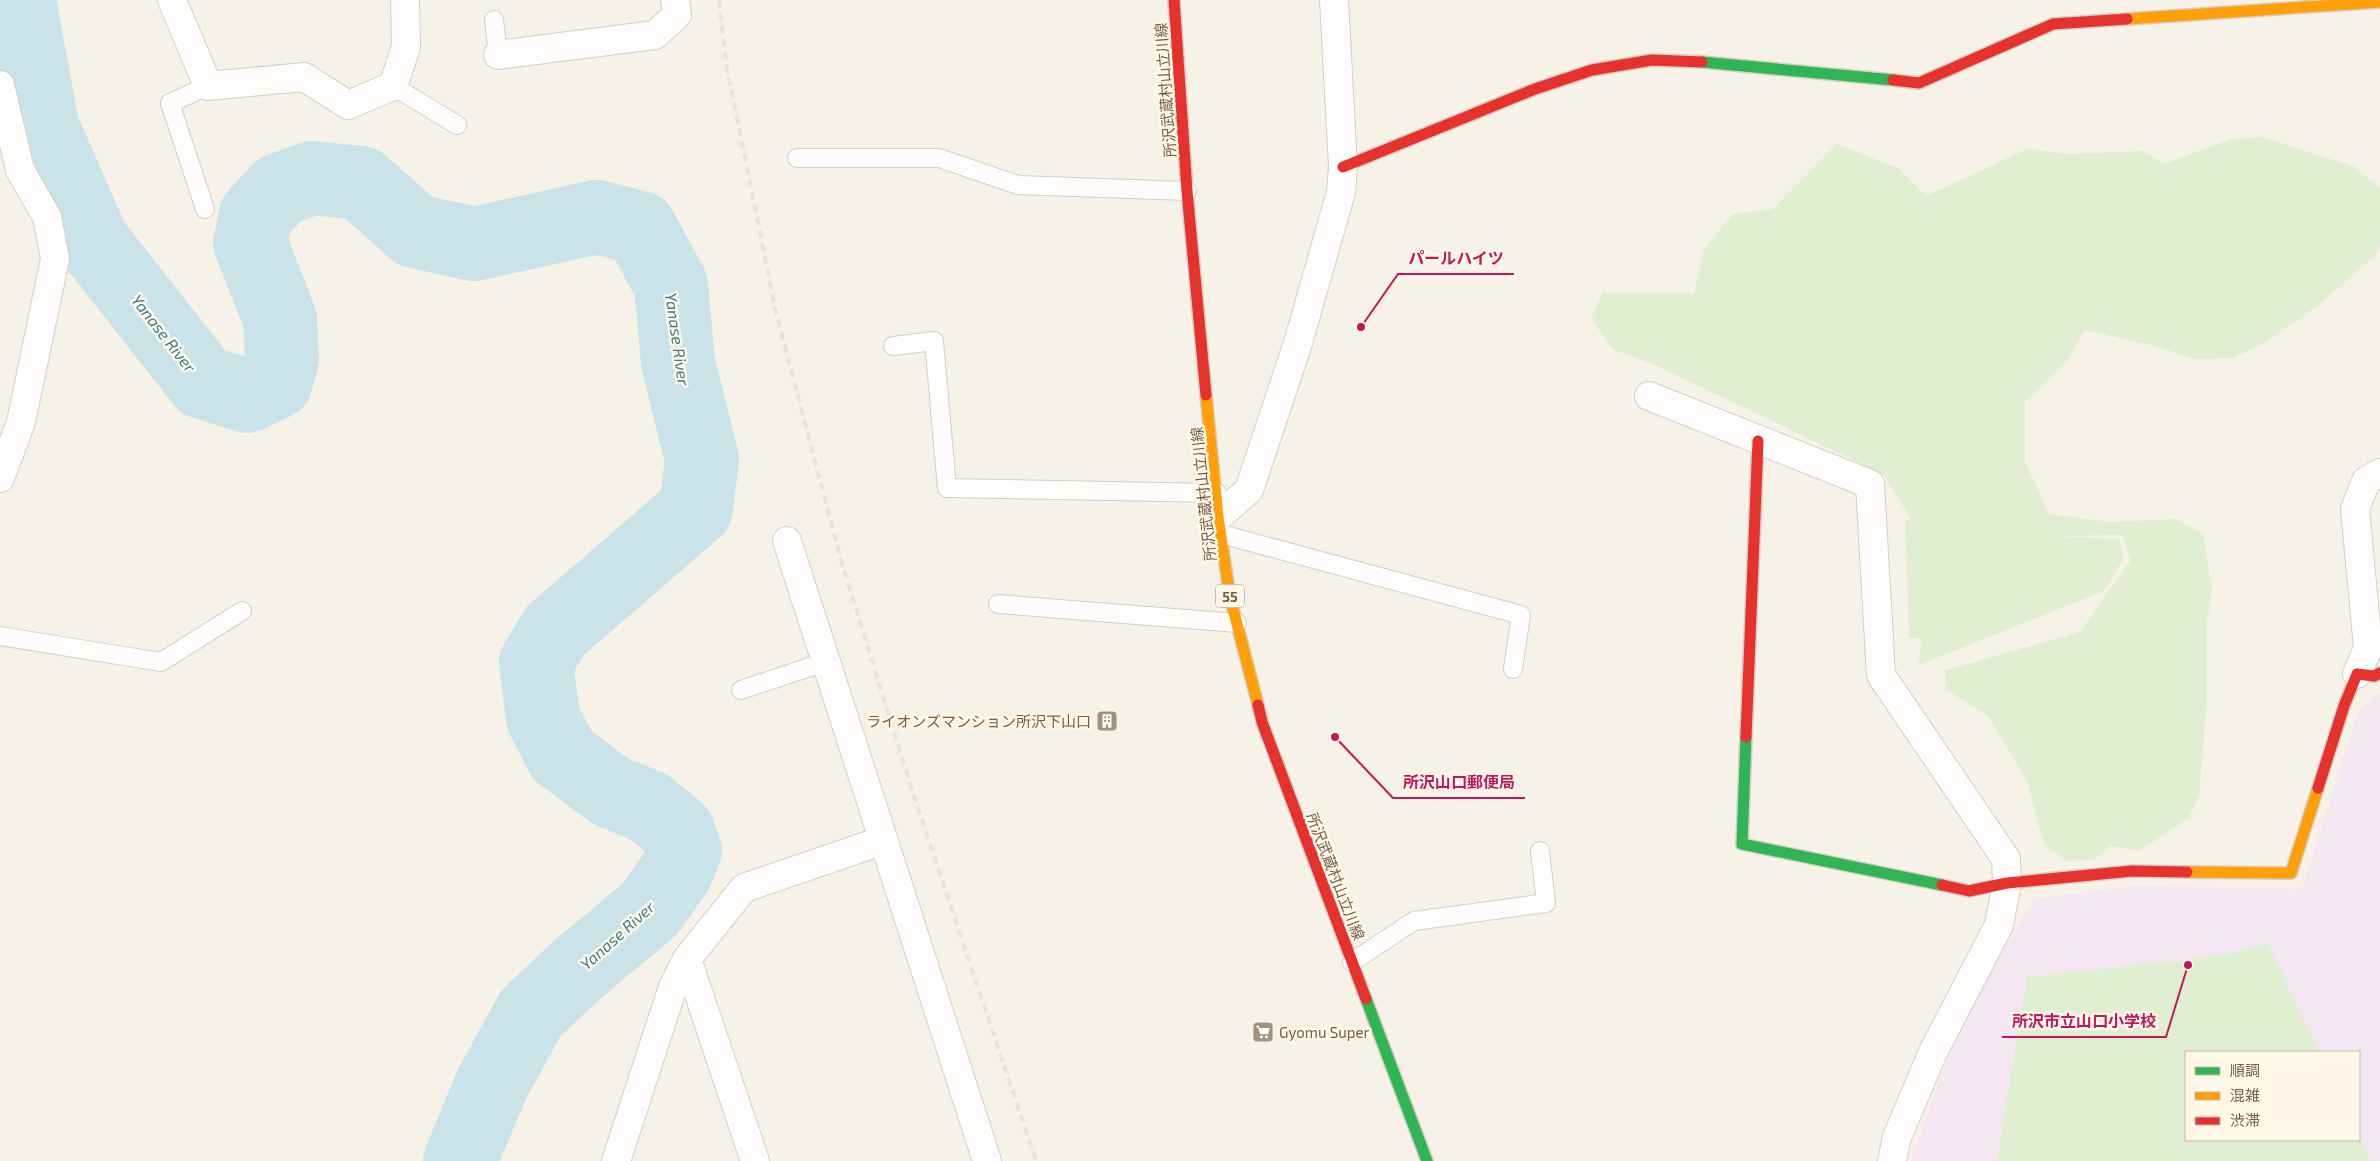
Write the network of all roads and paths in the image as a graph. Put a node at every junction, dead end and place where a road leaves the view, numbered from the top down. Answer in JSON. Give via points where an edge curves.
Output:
{"nodes":[{"id":1,"x":172,"y":0,"type":"edge"},
{"id":2,"x":405,"y":0,"type":"edge"},
{"id":3,"x":675,"y":0,"type":"edge"},
{"id":4,"x":1174,"y":0,"type":"edge"},
{"id":5,"x":1334,"y":0,"type":"edge"},
{"id":6,"x":2380,"y":2,"type":"edge"},
{"id":7,"x":2289,"y":4,"type":"edge"},
{"id":8,"x":494,"y":20,"type":"dead end"},
{"id":9,"x":498,"y":55,"type":"joint"},
{"id":10,"x":0,"y":85,"type":"edge"},
{"id":11,"x":208,"y":86,"type":"junction"},
{"id":12,"x":393,"y":86,"type":"junction"},
{"id":13,"x":457,"y":125,"type":"dead end"},
{"id":14,"x":797,"y":158,"type":"dead end"},
{"id":15,"x":1343,"y":167,"type":"junction"},
{"id":16,"x":1187,"y":191,"type":"junction"},
{"id":17,"x":206,"y":209,"type":"dead end"},
{"id":18,"x":893,"y":346,"type":"dead end"},
{"id":19,"x":1650,"y":396,"type":"dead end"},
{"id":20,"x":1758,"y":441,"type":"junction"},
{"id":21,"x":2380,"y":474,"type":"edge"},
{"id":22,"x":0,"y":478,"type":"edge"},
{"id":23,"x":1218,"y":514,"type":"junction"},
{"id":24,"x":787,"y":541,"type":"dead end"},
{"id":25,"x":998,"y":604,"type":"dead end"},
{"id":26,"x":242,"y":611,"type":"dead end"},
{"id":27,"x":1237,"y":623,"type":"junction"},
{"id":28,"x":0,"y":636,"type":"edge"},
{"id":29,"x":825,"y":662,"type":"junction"},
{"id":30,"x":1513,"y":670,"type":"dead end"},
{"id":31,"x":2368,"y":674,"type":"edge"},
{"id":32,"x":741,"y":690,"type":"dead end"},
{"id":33,"x":884,"y":840,"type":"junction"},
{"id":34,"x":1540,"y":851,"type":"dead end"},
{"id":35,"x":2007,"y":883,"type":"junction"},
{"id":36,"x":687,"y":959,"type":"junction"},
{"id":37,"x":1352,"y":962,"type":"junction"},
{"id":38,"x":616,"y":1161,"type":"edge"},
{"id":39,"x":755,"y":1161,"type":"edge"},
{"id":40,"x":987,"y":1161,"type":"edge"},
{"id":41,"x":1427,"y":1161,"type":"edge"},
{"id":42,"x":1892,"y":1161,"type":"edge"}],
"edges":[{"from":1,"to":11,"type":"street"},
{"from":2,"to":12,"type":"street","via":[[406,47]]},
{"from":3,"to":9,"type":"street","via":[[677,15],[655,35]]},
{"from":4,"to":16,"type":"street","name":"所沢武蔵村山立川線","number":"55"},
{"from":5,"to":15,"type":"street"},
{"from":6,"to":7,"type":"street"},
{"from":7,"to":15,"type":"street","via":[[2053,24],[1920,83],[1711,62],[1652,60],[1592,70],[1535,89]]},
{"from":8,"to":9,"type":"lane"},
{"from":10,"to":22,"type":"street","via":[[20,170],[47,217],[55,259],[21,422]]},
{"from":11,"to":12,"type":"street","via":[[304,77],[348,105]]},
{"from":11,"to":17,"type":"lane","via":[[170,103]]},
{"from":12,"to":13,"type":"lane"},
{"from":14,"to":16,"type":"lane","via":[[939,158],[1018,185]]},
{"from":15,"to":23,"type":"street","via":[[1341,192],[1298,343],[1249,490]]},
{"from":16,"to":23,"type":"street","name":"所沢武蔵村山立川線","number":"55"},
{"from":18,"to":23,"type":"lane","via":[[934,341],[948,488]]},
{"from":19,"to":20,"type":"street"},
{"from":20,"to":35,"type":"street","via":[[1870,484],[1881,675],[2006,858]]},
{"from":20,"to":35,"type":"street","via":[[1742,844],[1969,891]]},
{"from":21,"to":31,"type":"street","via":[[2366,481],[2355,509]]},
{"from":23,"to":27,"type":"street","name":"所沢武蔵村山立川線","number":"55"},
{"from":23,"to":30,"type":"lane","via":[[1521,615]]},
{"from":24,"to":29,"type":"street"},
{"from":25,"to":27,"type":"lane"},
{"from":26,"to":28,"type":"lane","via":[[161,662]]},
{"from":27,"to":37,"type":"street","name":"所沢武蔵村山立川線","number":"55","via":[[1262,722]]},
{"from":29,"to":32,"type":"lane"},
{"from":29,"to":33,"type":"street"},
{"from":31,"to":35,"type":"street","via":[[2344,706],[2291,873],[2132,871]]},
{"from":33,"to":36,"type":"street","via":[[744,888]]},
{"from":33,"to":40,"type":"street"},
{"from":34,"to":37,"type":"lane","via":[[1546,903],[1414,921]]},
{"from":35,"to":42,"type":"street","via":[[1999,925],[1933,1052],[1897,1137]]},
{"from":36,"to":38,"type":"street","via":[[673,988]]},
{"from":36,"to":39,"type":"street"},
{"from":37,"to":41,"type":"street","name":"所沢武蔵村山立川線","number":"55"}]}
